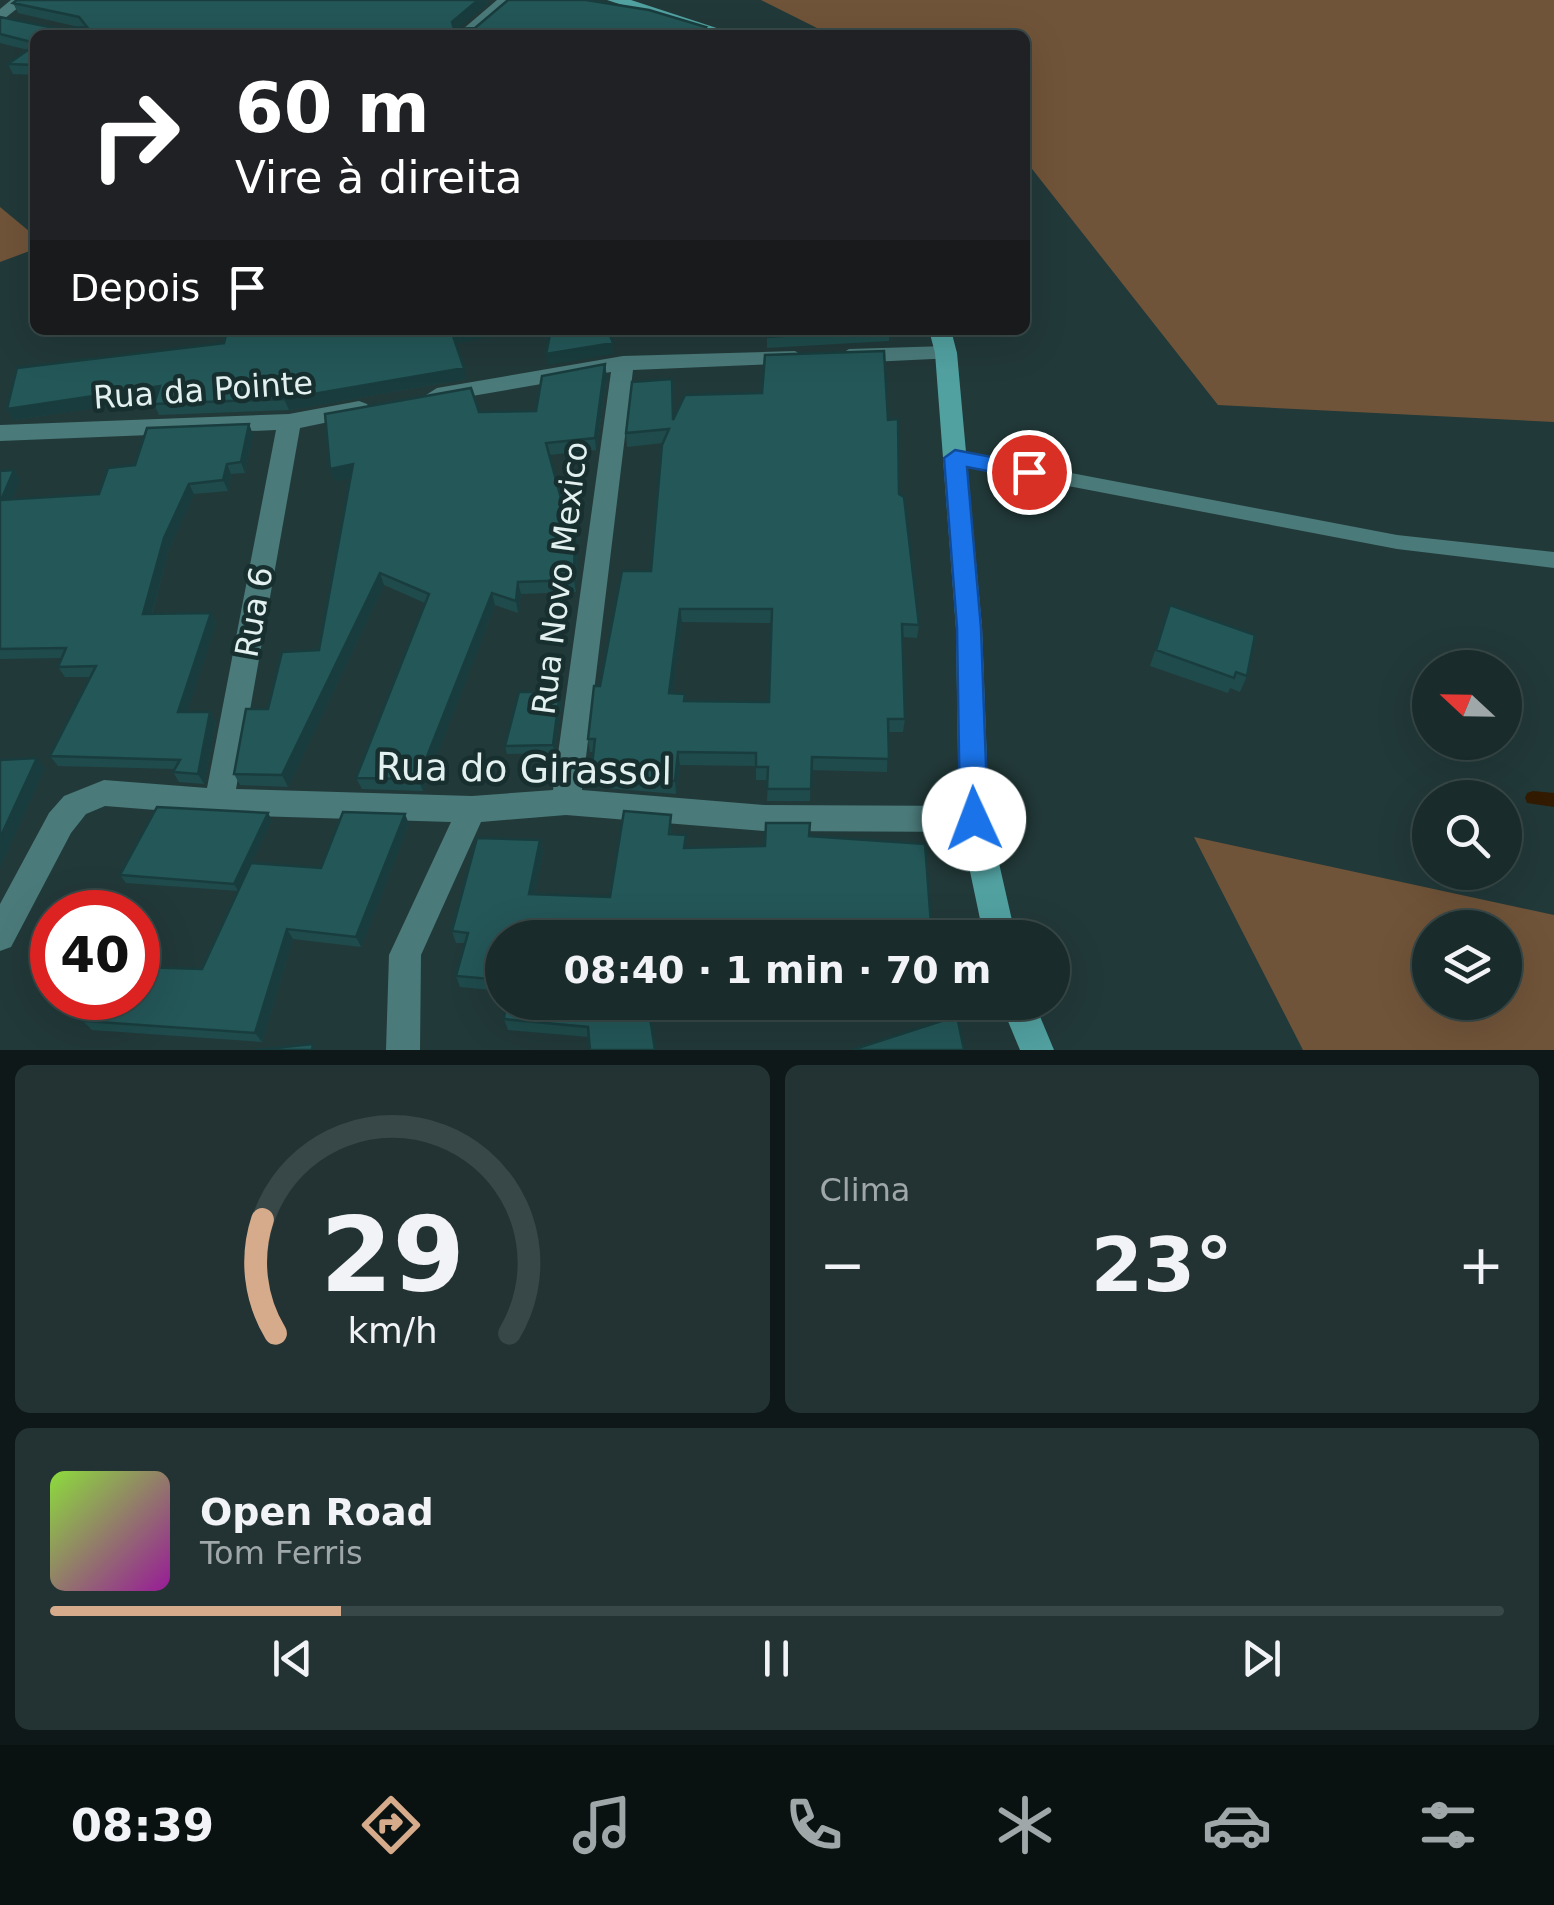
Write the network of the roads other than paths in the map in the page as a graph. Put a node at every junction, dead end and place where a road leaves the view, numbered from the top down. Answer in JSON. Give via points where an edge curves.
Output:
{"nodes":[{"id":1,"x":20,"y":0,"type":"edge"},
{"id":2,"x":507,"y":0,"type":"edge"},
{"id":3,"x":616,"y":0,"type":"edge"},
{"id":4,"x":5,"y":18,"type":"edge"},
{"id":5,"x":470,"y":30,"type":"edge"},
{"id":6,"x":714,"y":30,"type":"edge"},
{"id":7,"x":943,"y":341,"type":"edge"},
{"id":8,"x":624,"y":362,"type":"junction"},
{"id":9,"x":415,"y":399,"type":"edge"},
{"id":10,"x":379,"y":406,"type":"edge"},
{"id":11,"x":288,"y":422,"type":"junction"},
{"id":12,"x":0,"y":433,"type":"edge"},
{"id":13,"x":955,"y":458,"type":"junction"},
{"id":14,"x":1554,"y":560,"type":"edge"},
{"id":15,"x":219,"y":802,"type":"junction"},
{"id":16,"x":566,"y":802,"type":"junction"},
{"id":17,"x":472,"y":808,"type":"junction"},
{"id":18,"x":974,"y":819,"type":"junction"},
{"id":19,"x":996,"y":920,"type":"edge"},
{"id":20,"x":0,"y":936,"type":"edge"},
{"id":21,"x":1024,"y":1020,"type":"edge"},
{"id":22,"x":403,"y":1050,"type":"edge"},
{"id":23,"x":1037,"y":1050,"type":"edge"}],
"edges":[{"from":1,"to":4,"type":"street"},
{"from":2,"to":5,"type":"street"},
{"from":3,"to":6,"type":"street"},
{"from":7,"to":8,"type":"street","via":[[825,357]]},
{"from":7,"to":13,"type":"street"},
{"from":8,"to":9,"type":"street"},
{"from":8,"to":16,"type":"street","name":"Rua Novo Mexico"},
{"from":10,"to":11,"type":"street","name":"Rua da Pointe"},
{"from":11,"to":12,"type":"street","name":"Rua da Pointe"},
{"from":11,"to":15,"type":"street","name":"Rua 6"},
{"from":13,"to":14,"type":"lane","via":[[1397,542]]},
{"from":13,"to":18,"type":"street","via":[[969,628]]},
{"from":15,"to":17,"type":"street","name":"Rua do Girassol"},
{"from":15,"to":20,"type":"street","name":"Rua do Girassol","via":[[104,793],[75,805]]},
{"from":16,"to":17,"type":"street","name":"Rua do Girassol"},
{"from":16,"to":18,"type":"street","name":"Rua do Girassol","via":[[764,818]]},
{"from":17,"to":22,"type":"street","via":[[405,955]]},
{"from":18,"to":19,"type":"street"},
{"from":21,"to":23,"type":"street"}]}
